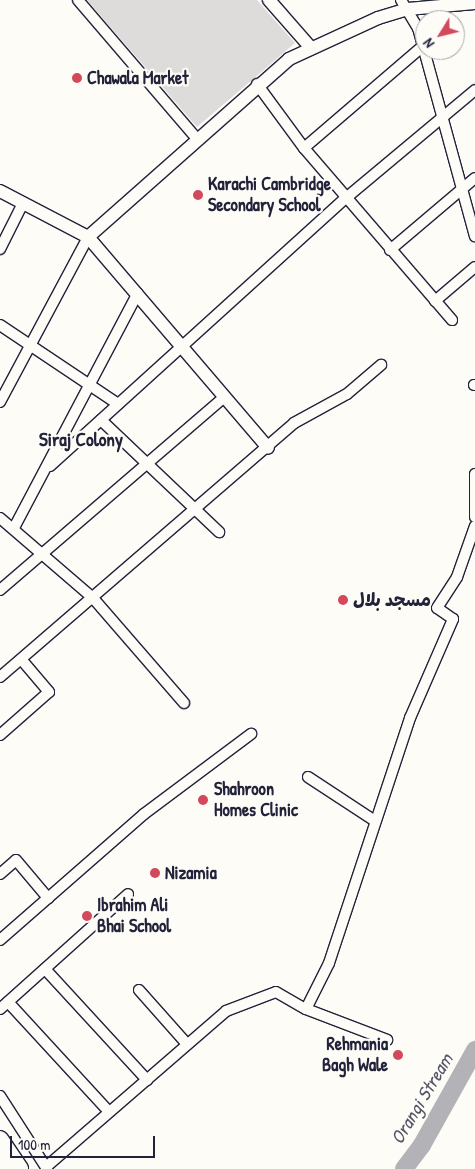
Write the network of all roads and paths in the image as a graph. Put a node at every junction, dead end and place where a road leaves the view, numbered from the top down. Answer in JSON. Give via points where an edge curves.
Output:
{"nodes":[{"id":1,"x":78,"y":0,"type":"edge"},
{"id":2,"x":269,"y":0,"type":"edge"},
{"id":3,"x":475,"y":3,"type":"edge"},
{"id":4,"x":404,"y":5,"type":"edge"},
{"id":5,"x":415,"y":31,"type":"edge"},
{"id":6,"x":311,"y":48,"type":"junction"},
{"id":7,"x":415,"y":53,"type":"edge"},
{"id":8,"x":426,"y":60,"type":"edge"},
{"id":9,"x":257,"y":84,"type":"junction"},
{"id":10,"x":475,"y":90,"type":"edge"},
{"id":11,"x":442,"y":119,"type":"junction"},
{"id":12,"x":196,"y":139,"type":"junction"},
{"id":13,"x":304,"y":148,"type":"junction"},
{"id":14,"x":475,"y":178,"type":"edge"},
{"id":15,"x":462,"y":190,"type":"junction"},
{"id":16,"x":0,"y":191,"type":"edge"},
{"id":17,"x":346,"y":198,"type":"junction"},
{"id":18,"x":23,"y":203,"type":"junction"},
{"id":19,"x":475,"y":236,"type":"edge"},
{"id":20,"x":88,"y":237,"type":"junction"},
{"id":21,"x":0,"y":249,"type":"edge"},
{"id":22,"x":390,"y":250,"type":"junction"},
{"id":23,"x":475,"y":267,"type":"edge"},
{"id":24,"x":138,"y":293,"type":"junction"},
{"id":25,"x":435,"y":301,"type":"junction"},
{"id":26,"x":452,"y":320,"type":"dead end"},
{"id":27,"x":0,"y":326,"type":"edge"},
{"id":28,"x":28,"y":345,"type":"junction"},
{"id":29,"x":182,"y":348,"type":"junction"},
{"id":30,"x":381,"y":365,"type":"dead end"},
{"id":31,"x":90,"y":384,"type":"junction"},
{"id":32,"x":224,"y":397,"type":"junction"},
{"id":33,"x":0,"y":402,"type":"edge"},
{"id":34,"x":118,"y":404,"type":"junction"},
{"id":35,"x":101,"y":420,"type":"junction"},
{"id":36,"x":268,"y":448,"type":"junction"},
{"id":37,"x":145,"y":463,"type":"junction"},
{"id":38,"x":50,"y":466,"type":"junction"},
{"id":39,"x":475,"y":474,"type":"edge"},
{"id":40,"x":194,"y":510,"type":"junction"},
{"id":41,"x":475,"y":517,"type":"edge"},
{"id":42,"x":0,"y":518,"type":"edge"},
{"id":43,"x":15,"y":526,"type":"junction"},
{"id":44,"x":475,"y":526,"type":"edge"},
{"id":45,"x":219,"y":532,"type":"dead end"},
{"id":46,"x":43,"y":552,"type":"junction"},
{"id":47,"x":0,"y":590,"type":"edge"},
{"id":48,"x":93,"y":598,"type":"junction"},
{"id":49,"x":21,"y":659,"type":"junction"},
{"id":50,"x":0,"y":678,"type":"edge"},
{"id":51,"x":184,"y":703,"type":"dead end"},
{"id":52,"x":251,"y":734,"type":"dead end"},
{"id":53,"x":0,"y":735,"type":"edge"},
{"id":54,"x":308,"y":777,"type":"dead end"},
{"id":55,"x":375,"y":821,"type":"junction"},
{"id":56,"x":0,"y":874,"type":"edge"},
{"id":57,"x":128,"y":894,"type":"dead end"},
{"id":58,"x":48,"y":898,"type":"junction"},
{"id":59,"x":0,"y":940,"type":"edge"},
{"id":60,"x":45,"y":969,"type":"junction"},
{"id":61,"x":139,"y":990,"type":"dead end"},
{"id":62,"x":8,"y":1002,"type":"junction"},
{"id":63,"x":0,"y":1009,"type":"edge"},
{"id":64,"x":306,"y":1009,"type":"junction"},
{"id":65,"x":386,"y":1040,"type":"dead end"},
{"id":66,"x":188,"y":1044,"type":"junction"},
{"id":67,"x":147,"y":1080,"type":"junction"},
{"id":68,"x":0,"y":1096,"type":"edge"},
{"id":69,"x":109,"y":1112,"type":"junction"},
{"id":70,"x":0,"y":1139,"type":"edge"},
{"id":71,"x":0,"y":1161,"type":"edge"},
{"id":72,"x":47,"y":1168,"type":"edge"},
{"id":73,"x":5,"y":1169,"type":"edge"},
{"id":74,"x":20,"y":1169,"type":"edge"}],
"edges":[{"from":1,"to":12,"type":"street"},
{"from":2,"to":6,"type":"street"},
{"from":3,"to":4,"type":"street"},
{"from":4,"to":5,"type":"street"},
{"from":4,"to":6,"type":"street"},
{"from":6,"to":9,"type":"street"},
{"from":7,"to":13,"type":"street"},
{"from":8,"to":11,"type":"street"},
{"from":9,"to":12,"type":"street"},
{"from":9,"to":13,"type":"street"},
{"from":10,"to":11,"type":"street"},
{"from":11,"to":15,"type":"street"},
{"from":11,"to":17,"type":"street"},
{"from":12,"to":20,"type":"street"},
{"from":13,"to":17,"type":"street"},
{"from":14,"to":15,"type":"street"},
{"from":15,"to":19,"type":"street"},
{"from":15,"to":22,"type":"street"},
{"from":16,"to":18,"type":"street"},
{"from":17,"to":22,"type":"street"},
{"from":17,"to":29,"type":"street"},
{"from":18,"to":20,"type":"street"},
{"from":18,"to":21,"type":"street"},
{"from":20,"to":24,"type":"street"},
{"from":20,"to":28,"type":"street"},
{"from":22,"to":25,"type":"street"},
{"from":23,"to":25,"type":"street"},
{"from":24,"to":29,"type":"street"},
{"from":24,"to":31,"type":"street"},
{"from":25,"to":26,"type":"street"},
{"from":27,"to":28,"type":"street"},
{"from":28,"to":31,"type":"street"},
{"from":28,"to":33,"type":"street"},
{"from":29,"to":32,"type":"street"},
{"from":29,"to":34,"type":"street"},
{"from":30,"to":36,"type":"street","via":[[347,394],[304,415]]},
{"from":31,"to":34,"type":"street"},
{"from":31,"to":38,"type":"street"},
{"from":32,"to":36,"type":"street"},
{"from":32,"to":37,"type":"street"},
{"from":34,"to":35,"type":"street"},
{"from":35,"to":37,"type":"street"},
{"from":35,"to":38,"type":"street"},
{"from":36,"to":40,"type":"street"},
{"from":37,"to":40,"type":"street"},
{"from":37,"to":46,"type":"street"},
{"from":38,"to":43,"type":"street"},
{"from":39,"to":41,"type":"street"},
{"from":40,"to":45,"type":"street"},
{"from":40,"to":48,"type":"street"},
{"from":42,"to":43,"type":"street"},
{"from":43,"to":46,"type":"street"},
{"from":44,"to":55,"type":"street","via":[[458,577],[438,608],[453,619],[410,718]]},
{"from":46,"to":47,"type":"street"},
{"from":46,"to":48,"type":"street"},
{"from":48,"to":49,"type":"street"},
{"from":48,"to":51,"type":"street"},
{"from":49,"to":50,"type":"street"},
{"from":49,"to":53,"type":"street","via":[[49,692]]},
{"from":52,"to":58,"type":"street","via":[[144,814]]},
{"from":54,"to":55,"type":"street"},
{"from":55,"to":64,"type":"street","via":[[329,963]]},
{"from":56,"to":58,"type":"street","via":[[16,860]]},
{"from":57,"to":60,"type":"street"},
{"from":58,"to":59,"type":"street"},
{"from":60,"to":62,"type":"street"},
{"from":60,"to":67,"type":"street"},
{"from":61,"to":66,"type":"street"},
{"from":62,"to":63,"type":"street"},
{"from":62,"to":69,"type":"street"},
{"from":64,"to":65,"type":"street"},
{"from":64,"to":66,"type":"street","via":[[276,992],[226,1011]]},
{"from":66,"to":67,"type":"street"},
{"from":67,"to":69,"type":"street"},
{"from":68,"to":72,"type":"street"},
{"from":69,"to":72,"type":"street"},
{"from":70,"to":74,"type":"highway"},
{"from":71,"to":73,"type":"highway"}]}
